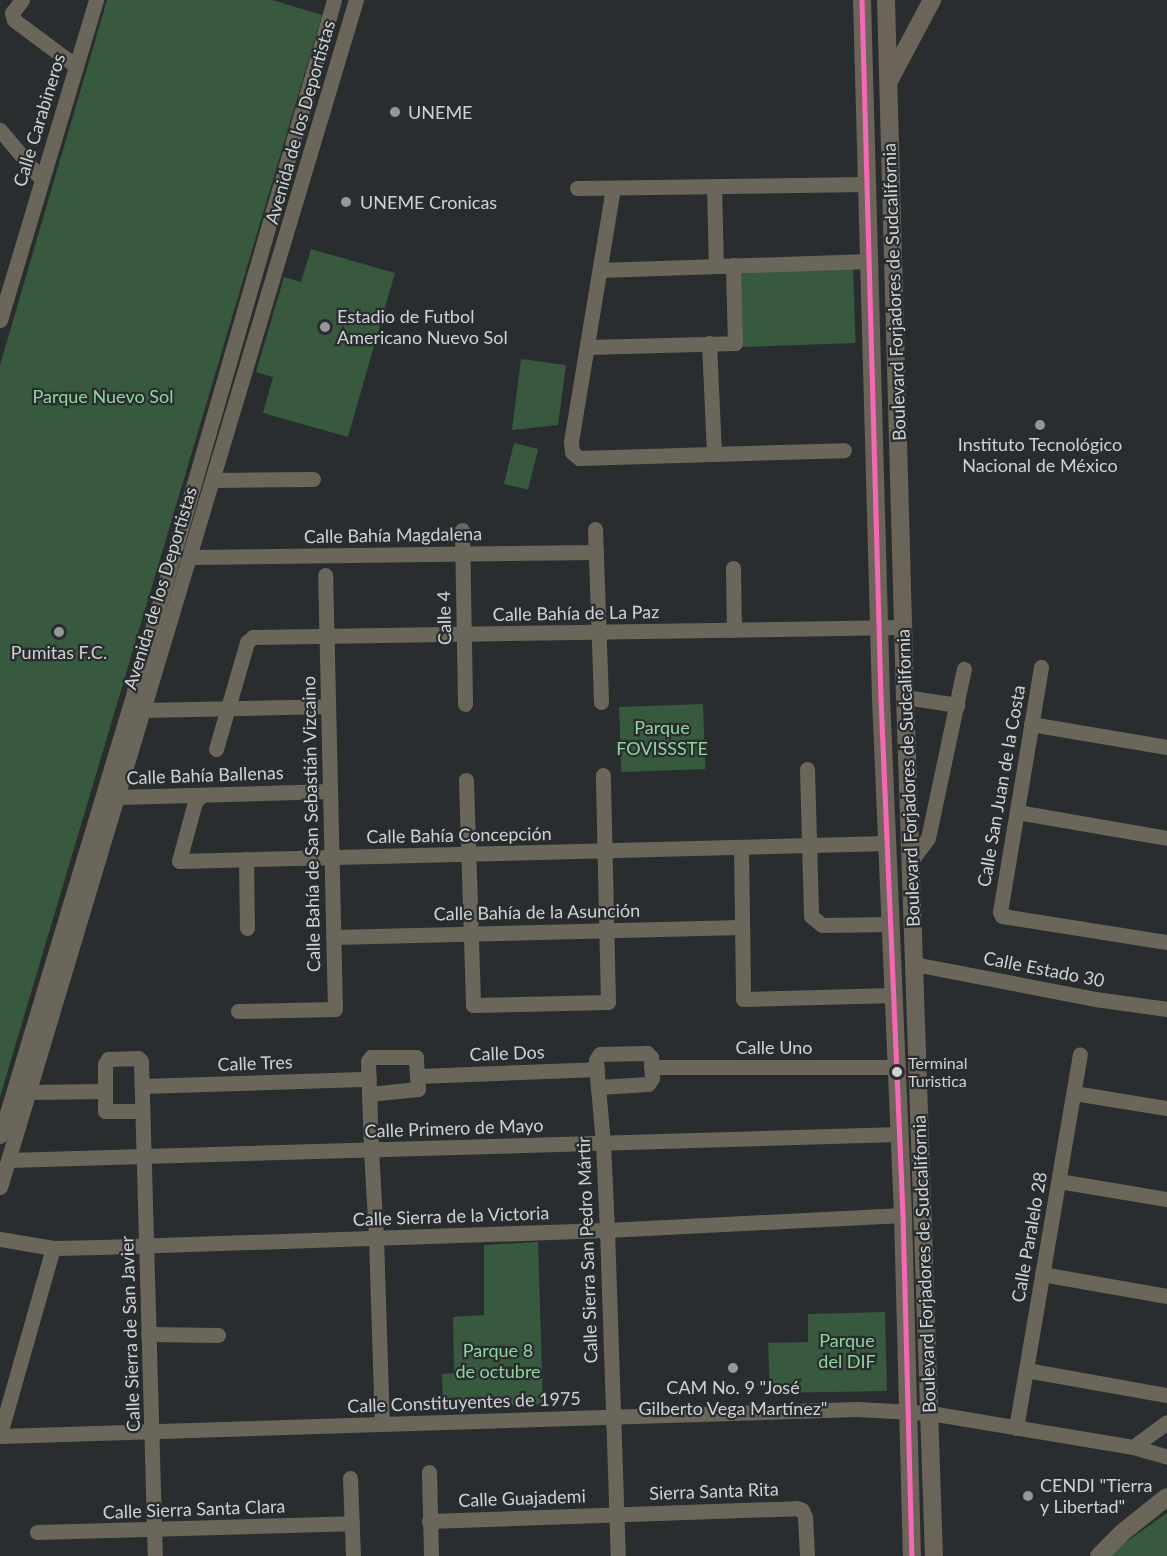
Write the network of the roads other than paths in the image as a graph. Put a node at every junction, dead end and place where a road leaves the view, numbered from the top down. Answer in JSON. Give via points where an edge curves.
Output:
{"nodes":[{"id":1,"x":22,"y":0,"type":"edge"},
{"id":2,"x":96,"y":0,"type":"edge"},
{"id":3,"x":861,"y":0,"type":"edge"},
{"id":4,"x":886,"y":0,"type":"edge"},
{"id":5,"x":932,"y":0,"type":"edge"},
{"id":6,"x":333,"y":3,"type":"edge"},
{"id":7,"x":355,"y":6,"type":"edge"},
{"id":8,"x":76,"y":66,"type":"junction"},
{"id":9,"x":888,"y":82,"type":"junction"},
{"id":10,"x":0,"y":130,"type":"edge"},
{"id":11,"x":42,"y":180,"type":"junction"},
{"id":12,"x":867,"y":184,"type":"junction"},
{"id":13,"x":714,"y":186,"type":"junction"},
{"id":14,"x":577,"y":188,"type":"dead end"},
{"id":15,"x":613,"y":188,"type":"junction"},
{"id":16,"x":891,"y":207,"type":"junction"},
{"id":17,"x":867,"y":208,"type":"junction"},
{"id":18,"x":272,"y":209,"type":"junction"},
{"id":19,"x":293,"y":214,"type":"junction"},
{"id":20,"x":868,"y":261,"type":"junction"},
{"id":21,"x":734,"y":265,"type":"junction"},
{"id":22,"x":716,"y":266,"type":"junction"},
{"id":23,"x":600,"y":270,"type":"junction"},
{"id":24,"x":0,"y":320,"type":"edge"},
{"id":25,"x":709,"y":344,"type":"junction"},
{"id":26,"x":587,"y":347,"type":"junction"},
{"id":27,"x":217,"y":406,"type":"junction"},
{"id":28,"x":234,"y":410,"type":"junction"},
{"id":29,"x":844,"y":450,"type":"dead end"},
{"id":30,"x":714,"y":454,"type":"junction"},
{"id":31,"x":313,"y":479,"type":"dead end"},
{"id":32,"x":213,"y":480,"type":"junction"},
{"id":33,"x":595,"y":529,"type":"dead end"},
{"id":34,"x":462,"y":530,"type":"dead end"},
{"id":35,"x":596,"y":552,"type":"junction"},
{"id":36,"x":462,"y":553,"type":"junction"},
{"id":37,"x":190,"y":557,"type":"junction"},
{"id":38,"x":734,"y":568,"type":"dead end"},
{"id":39,"x":325,"y":575,"type":"dead end"},
{"id":40,"x":880,"y":627,"type":"junction"},
{"id":41,"x":903,"y":627,"type":"junction"},
{"id":42,"x":734,"y":630,"type":"junction"},
{"id":43,"x":599,"y":632,"type":"junction"},
{"id":44,"x":464,"y":635,"type":"junction"},
{"id":45,"x":327,"y":637,"type":"junction"},
{"id":46,"x":1041,"y":667,"type":"dead end"},
{"id":47,"x":964,"y":669,"type":"dead end"},
{"id":48,"x":905,"y":697,"type":"junction"},
{"id":49,"x":602,"y":702,"type":"dead end"},
{"id":50,"x":465,"y":704,"type":"dead end"},
{"id":51,"x":957,"y":705,"type":"junction"},
{"id":52,"x":328,"y":706,"type":"junction"},
{"id":53,"x":228,"y":708,"type":"junction"},
{"id":54,"x":143,"y":710,"type":"junction"},
{"id":55,"x":1031,"y":724,"type":"junction"},
{"id":56,"x":1167,"y":747,"type":"edge"},
{"id":57,"x":216,"y":749,"type":"dead end"},
{"id":58,"x":807,"y":769,"type":"dead end"},
{"id":59,"x":603,"y":775,"type":"dead end"},
{"id":60,"x":466,"y":780,"type":"dead end"},
{"id":61,"x":330,"y":791,"type":"junction"},
{"id":62,"x":202,"y":795,"type":"junction"},
{"id":63,"x":117,"y":797,"type":"junction"},
{"id":64,"x":1017,"y":812,"type":"junction"},
{"id":65,"x":101,"y":826,"type":"junction"},
{"id":66,"x":1167,"y":838,"type":"edge"},
{"id":67,"x":888,"y":843,"type":"junction"},
{"id":68,"x":809,"y":845,"type":"junction"},
{"id":69,"x":741,"y":847,"type":"junction"},
{"id":70,"x":605,"y":850,"type":"junction"},
{"id":71,"x":468,"y":854,"type":"junction"},
{"id":72,"x":332,"y":857,"type":"junction"},
{"id":73,"x":246,"y":860,"type":"junction"},
{"id":74,"x":910,"y":862,"type":"junction"},
{"id":75,"x":891,"y":924,"type":"junction"},
{"id":76,"x":742,"y":927,"type":"junction"},
{"id":77,"x":247,"y":928,"type":"dead end"},
{"id":78,"x":607,"y":930,"type":"junction"},
{"id":79,"x":471,"y":933,"type":"junction"},
{"id":80,"x":333,"y":937,"type":"junction"},
{"id":81,"x":1167,"y":942,"type":"edge"},
{"id":82,"x":914,"y":964,"type":"junction"},
{"id":83,"x":894,"y":995,"type":"junction"},
{"id":84,"x":1167,"y":1009,"type":"edge"},
{"id":85,"x":238,"y":1011,"type":"dead end"},
{"id":86,"x":1080,"y":1054,"type":"dead end"},
{"id":87,"x":651,"y":1066,"type":"junction"},
{"id":88,"x":897,"y":1067,"type":"junction"},
{"id":89,"x":597,"y":1069,"type":"junction"},
{"id":90,"x":418,"y":1076,"type":"junction"},
{"id":91,"x":142,"y":1086,"type":"junction"},
{"id":92,"x":369,"y":1087,"type":"junction"},
{"id":93,"x":598,"y":1087,"type":"junction"},
{"id":94,"x":104,"y":1091,"type":"junction"},
{"id":95,"x":29,"y":1092,"type":"junction"},
{"id":96,"x":1074,"y":1094,"type":"junction"},
{"id":97,"x":1167,"y":1108,"type":"edge"},
{"id":98,"x":142,"y":1111,"type":"junction"},
{"id":99,"x":900,"y":1134,"type":"junction"},
{"id":100,"x":0,"y":1136,"type":"edge"},
{"id":101,"x":603,"y":1143,"type":"junction"},
{"id":102,"x":371,"y":1150,"type":"junction"},
{"id":103,"x":144,"y":1156,"type":"junction"},
{"id":104,"x":8,"y":1160,"type":"junction"},
{"id":105,"x":1059,"y":1181,"type":"junction"},
{"id":106,"x":0,"y":1187,"type":"edge"},
{"id":107,"x":1167,"y":1199,"type":"edge"},
{"id":108,"x":903,"y":1215,"type":"junction"},
{"id":109,"x":607,"y":1230,"type":"junction"},
{"id":110,"x":376,"y":1237,"type":"junction"},
{"id":111,"x":0,"y":1239,"type":"edge"},
{"id":112,"x":147,"y":1245,"type":"junction"},
{"id":113,"x":53,"y":1248,"type":"junction"},
{"id":114,"x":1042,"y":1274,"type":"junction"},
{"id":115,"x":1167,"y":1296,"type":"edge"},
{"id":116,"x":148,"y":1334,"type":"junction"},
{"id":117,"x":218,"y":1335,"type":"dead end"},
{"id":118,"x":1026,"y":1370,"type":"junction"},
{"id":119,"x":1167,"y":1395,"type":"edge"},
{"id":120,"x":909,"y":1412,"type":"junction"},
{"id":121,"x":930,"y":1413,"type":"junction"},
{"id":122,"x":612,"y":1418,"type":"junction"},
{"id":123,"x":1167,"y":1422,"type":"edge"},
{"id":124,"x":382,"y":1424,"type":"junction"},
{"id":125,"x":1016,"y":1428,"type":"junction"},
{"id":126,"x":152,"y":1432,"type":"junction"},
{"id":127,"x":0,"y":1435,"type":"edge"},
{"id":128,"x":1133,"y":1447,"type":"junction"},
{"id":129,"x":1167,"y":1456,"type":"edge"},
{"id":130,"x":429,"y":1472,"type":"dead end"},
{"id":131,"x":350,"y":1478,"type":"dead end"},
{"id":132,"x":1167,"y":1482,"type":"edge"},
{"id":133,"x":1167,"y":1497,"type":"edge"},
{"id":134,"x":616,"y":1515,"type":"junction"},
{"id":135,"x":429,"y":1521,"type":"junction"},
{"id":136,"x":352,"y":1523,"type":"junction"},
{"id":137,"x":154,"y":1531,"type":"junction"},
{"id":138,"x":37,"y":1532,"type":"dead end"},
{"id":139,"x":1105,"y":1550,"type":"edge"},
{"id":140,"x":155,"y":1556,"type":"edge"},
{"id":141,"x":353,"y":1556,"type":"edge"},
{"id":142,"x":431,"y":1556,"type":"edge"},
{"id":143,"x":618,"y":1556,"type":"edge"},
{"id":144,"x":807,"y":1556,"type":"edge"},
{"id":145,"x":912,"y":1556,"type":"edge"},
{"id":146,"x":934,"y":1556,"type":"edge"}],
"edges":[{"from":1,"to":8,"type":"street","via":[[12,16]]},
{"from":2,"to":8,"type":"street","name":"Calle Carabineros"},
{"from":3,"to":12,"type":"main road","name":"Boulevard Forjadores de Sudcalifornia"},
{"from":4,"to":9,"type":"main road","name":"Boulevard Forjadores de Sudcalifornia"},
{"from":5,"to":9,"type":"main road"},
{"from":6,"to":7,"type":"street"},
{"from":6,"to":18,"type":"street","name":"Avenida de los Deportistas"},
{"from":7,"to":19,"type":"street","name":"Avenida de los Deportistas"},
{"from":8,"to":11,"type":"street","name":"Calle Carabineros"},
{"from":9,"to":16,"type":"main road","name":"Boulevard Forjadores de Sudcalifornia"},
{"from":10,"to":11,"type":"street"},
{"from":11,"to":24,"type":"street","name":"Calle Carabineros"},
{"from":12,"to":13,"type":"street"},
{"from":12,"to":17,"type":"main road","name":"Boulevard Forjadores de Sudcalifornia"},
{"from":13,"to":15,"type":"street"},
{"from":13,"to":22,"type":"street"},
{"from":14,"to":15,"type":"street"},
{"from":15,"to":23,"type":"street"},
{"from":16,"to":17,"type":"main road"},
{"from":16,"to":41,"type":"main road","name":"Boulevard Forjadores de Sudcalifornia"},
{"from":17,"to":20,"type":"main road","name":"Boulevard Forjadores de Sudcalifornia"},
{"from":18,"to":19,"type":"street"},
{"from":18,"to":27,"type":"street","name":"Avenida de los Deportistas"},
{"from":19,"to":28,"type":"street","name":"Avenida de los Deportistas"},
{"from":20,"to":21,"type":"street"},
{"from":20,"to":40,"type":"main road","name":"Boulevard Forjadores de Sudcalifornia"},
{"from":21,"to":22,"type":"street"},
{"from":21,"to":25,"type":"street","via":[[735,343]]},
{"from":22,"to":23,"type":"street"},
{"from":23,"to":26,"type":"street"},
{"from":25,"to":26,"type":"street"},
{"from":25,"to":30,"type":"street"},
{"from":26,"to":30,"type":"street","via":[[571,442],[572,452],[579,458]]},
{"from":27,"to":28,"type":"street"},
{"from":27,"to":65,"type":"street","name":"Avenida de los Deportistas"},
{"from":28,"to":32,"type":"street","name":"Avenida de los Deportistas"},
{"from":29,"to":30,"type":"street"},
{"from":31,"to":32,"type":"street"},
{"from":32,"to":37,"type":"street","name":"Avenida de los Deportistas"},
{"from":33,"to":35,"type":"street"},
{"from":34,"to":36,"type":"street","name":"Calle 4"},
{"from":35,"to":36,"type":"street","name":"Calle Bahía Magdalena"},
{"from":35,"to":43,"type":"street"},
{"from":36,"to":37,"type":"street","name":"Calle Bahía Magdalena"},
{"from":36,"to":44,"type":"street","name":"Calle 4"},
{"from":37,"to":54,"type":"street","name":"Avenida de los Deportistas"},
{"from":38,"to":42,"type":"street"},
{"from":39,"to":45,"type":"street","name":"Calle Bahía de San Sebastián Vizcaino"},
{"from":40,"to":41,"type":"street","name":"Calle Bahía de La Paz"},
{"from":40,"to":42,"type":"street","name":"Calle Bahía de La Paz"},
{"from":40,"to":67,"type":"main road","name":"Boulevard Forjadores de Sudcalifornia"},
{"from":41,"to":48,"type":"main road","name":"Boulevard Forjadores de Sudcalifornia"},
{"from":42,"to":43,"type":"street","name":"Calle Bahía de La Paz"},
{"from":43,"to":44,"type":"street","name":"Calle Bahía de La Paz"},
{"from":43,"to":49,"type":"street"},
{"from":44,"to":45,"type":"street","name":"Calle Bahía de La Paz"},
{"from":44,"to":50,"type":"street","name":"Calle 4"},
{"from":45,"to":52,"type":"street","name":"Calle Bahía de San Sebastián Vizcaino"},
{"from":45,"to":53,"type":"street","name":"Calle Bahía de La Paz","via":[[250,639]]},
{"from":46,"to":55,"type":"street","name":"Calle San Juan de la Costa"},
{"from":47,"to":51,"type":"street"},
{"from":48,"to":51,"type":"street"},
{"from":48,"to":74,"type":"main road","name":"Boulevard Forjadores de Sudcalifornia"},
{"from":51,"to":74,"type":"street","via":[[928,838]]},
{"from":52,"to":53,"type":"street"},
{"from":52,"to":61,"type":"street","name":"Calle Bahía de San Sebastián Vizcaino"},
{"from":53,"to":54,"type":"street"},
{"from":53,"to":57,"type":"street"},
{"from":54,"to":63,"type":"street","name":"Avenida de los Deportistas"},
{"from":55,"to":56,"type":"street"},
{"from":55,"to":64,"type":"street","name":"Calle San Juan de la Costa"},
{"from":58,"to":68,"type":"street"},
{"from":59,"to":70,"type":"street"},
{"from":60,"to":71,"type":"street"},
{"from":61,"to":62,"type":"street","name":"Calle Bahía Ballenas"},
{"from":61,"to":72,"type":"street","name":"Calle Bahía de San Sebastián Vizcaino"},
{"from":62,"to":63,"type":"street","name":"Calle Bahía Ballenas"},
{"from":62,"to":73,"type":"street","name":"Calle Bahía Concepción","via":[[195,802],[179,861]]},
{"from":63,"to":65,"type":"street","name":"Avenida de los Deportistas"},
{"from":64,"to":66,"type":"street"},
{"from":64,"to":81,"type":"street","name":"Calle San Juan de la Costa","via":[[1000,912]]},
{"from":65,"to":95,"type":"street","name":"Avenida de los Deportistas"},
{"from":65,"to":100,"type":"street","name":"Avenida de los Deportistas"},
{"from":67,"to":68,"type":"street","name":"Calle Bahía Concepción"},
{"from":67,"to":75,"type":"main road","name":"Boulevard Forjadores de Sudcalifornia"},
{"from":68,"to":69,"type":"street","name":"Calle Bahía Concepción"},
{"from":68,"to":75,"type":"street","via":[[811,916],[822,925]]},
{"from":69,"to":70,"type":"street","name":"Calle Bahía Concepción"},
{"from":69,"to":76,"type":"street"},
{"from":70,"to":71,"type":"street","name":"Calle Bahía Concepción"},
{"from":70,"to":78,"type":"street"},
{"from":71,"to":72,"type":"street","name":"Calle Bahía Concepción"},
{"from":71,"to":79,"type":"street"},
{"from":72,"to":73,"type":"street","name":"Calle Bahía Concepción"},
{"from":72,"to":80,"type":"street","name":"Calle Bahía de San Sebastián Vizcaino"},
{"from":73,"to":77,"type":"street"},
{"from":74,"to":82,"type":"main road","name":"Boulevard Forjadores de Sudcalifornia"},
{"from":75,"to":83,"type":"main road","name":"Boulevard Forjadores de Sudcalifornia"},
{"from":76,"to":78,"type":"street","name":"Calle Bahía de la Asunción"},
{"from":76,"to":83,"type":"street","via":[[743,999]]},
{"from":78,"to":79,"type":"street","name":"Calle Bahía de la Asunción"},
{"from":78,"to":79,"type":"street","via":[[608,1002],[472,1005]]},
{"from":79,"to":80,"type":"street","name":"Calle Bahía de la Asunción"},
{"from":80,"to":85,"type":"street","name":"Calle Bahía de San Sebastián Vizcaino","via":[[335,1009]]},
{"from":82,"to":84,"type":"street","name":"Calle Estado 30"},
{"from":82,"to":121,"type":"main road","name":"Boulevard Forjadores de Sudcalifornia"},
{"from":83,"to":88,"type":"main road","name":"Boulevard Forjadores de Sudcalifornia"},
{"from":86,"to":96,"type":"street","name":"Calle Paralelo 28"},
{"from":87,"to":88,"type":"street","name":"Calle Uno"},
{"from":87,"to":89,"type":"street","via":[[647,1053],[600,1054]]},
{"from":87,"to":93,"type":"street","via":[[648,1084]]},
{"from":88,"to":99,"type":"main road","name":"Boulevard Forjadores de Sudcalifornia"},
{"from":89,"to":90,"type":"street","name":"Calle Dos"},
{"from":89,"to":93,"type":"street","name":"Calle Sierra San Pedro Mártir"},
{"from":90,"to":92,"type":"street","name":"Calle Tres","via":[[416,1090]]},
{"from":90,"to":92,"type":"street","via":[[416,1057],[371,1057]]},
{"from":91,"to":92,"type":"street","name":"Calle Tres"},
{"from":91,"to":94,"type":"street","name":"Calle Sierra de San Javier","via":[[140,1059],[108,1059]]},
{"from":91,"to":98,"type":"street","name":"Calle Sierra de San Javier"},
{"from":92,"to":102,"type":"street"},
{"from":93,"to":101,"type":"street","name":"Calle Sierra San Pedro Mártir"},
{"from":94,"to":95,"type":"street"},
{"from":94,"to":98,"type":"street","via":[[105,1111]]},
{"from":95,"to":104,"type":"street","name":"Avenida de los Deportistas"},
{"from":96,"to":97,"type":"street"},
{"from":96,"to":105,"type":"street","name":"Calle Paralelo 28"},
{"from":98,"to":103,"type":"street","name":"Calle Sierra de San Javier"},
{"from":99,"to":101,"type":"street","name":"Calle Primero de Mayo"},
{"from":99,"to":108,"type":"main road","name":"Boulevard Forjadores de Sudcalifornia"},
{"from":101,"to":102,"type":"street","name":"Calle Primero de Mayo"},
{"from":101,"to":109,"type":"street","name":"Calle Sierra San Pedro Mártir"},
{"from":102,"to":103,"type":"street","name":"Calle Primero de Mayo"},
{"from":102,"to":110,"type":"street"},
{"from":103,"to":104,"type":"street","name":"Calle Primero de Mayo"},
{"from":103,"to":112,"type":"street","name":"Calle Sierra de San Javier"},
{"from":104,"to":106,"type":"street","name":"Avenida de los Deportistas"},
{"from":105,"to":107,"type":"street"},
{"from":105,"to":114,"type":"street","name":"Calle Paralelo 28"},
{"from":108,"to":109,"type":"street","name":"Calle Sierra de la Victoria"},
{"from":108,"to":120,"type":"main road","name":"Boulevard Forjadores de Sudcalifornia"},
{"from":109,"to":110,"type":"street","name":"Calle Sierra de la Victoria"},
{"from":109,"to":122,"type":"street","name":"Calle Sierra San Pedro Mártir"},
{"from":110,"to":112,"type":"street","name":"Calle Sierra de la Victoria"},
{"from":110,"to":124,"type":"street"},
{"from":111,"to":113,"type":"street","name":"Calle Sierra de la Victoria"},
{"from":112,"to":113,"type":"street","name":"Calle Sierra de la Victoria"},
{"from":112,"to":116,"type":"street","name":"Calle Sierra de San Javier"},
{"from":113,"to":127,"type":"street"},
{"from":114,"to":115,"type":"street"},
{"from":114,"to":118,"type":"street","name":"Calle Paralelo 28"},
{"from":116,"to":117,"type":"street"},
{"from":116,"to":126,"type":"street","name":"Calle Sierra de San Javier"},
{"from":118,"to":119,"type":"street"},
{"from":118,"to":125,"type":"street","name":"Calle Paralelo 28"},
{"from":120,"to":121,"type":"street","name":"Calle Constituyentes de 1975"},
{"from":120,"to":122,"type":"street","name":"Calle Constituyentes de 1975","via":[[772,1410]]},
{"from":120,"to":145,"type":"main road","name":"Boulevard Forjadores de Sudcalifornia"},
{"from":121,"to":125,"type":"street"},
{"from":121,"to":146,"type":"main road","name":"Boulevard Forjadores de Sudcalifornia"},
{"from":122,"to":124,"type":"street","name":"Calle Constituyentes de 1975"},
{"from":122,"to":134,"type":"street","name":"Calle Sierra San Pedro Mártir"},
{"from":123,"to":128,"type":"street"},
{"from":124,"to":126,"type":"street","name":"Calle Constituyentes de 1975"},
{"from":125,"to":128,"type":"street"},
{"from":126,"to":127,"type":"street","name":"Calle Constituyentes de 1975"},
{"from":126,"to":137,"type":"street","name":"Calle Sierra de San Javier"},
{"from":128,"to":129,"type":"street"},
{"from":130,"to":135,"type":"street"},
{"from":131,"to":136,"type":"street"},
{"from":132,"to":139,"type":"main road","via":[[1126,1515]]},
{"from":133,"to":139,"type":"main road"},
{"from":134,"to":135,"type":"street","name":"Calle Guajademi"},
{"from":134,"to":143,"type":"street","name":"Calle Sierra San Pedro Mártir"},
{"from":134,"to":144,"type":"street","name":"Sierra Santa Rita","via":[[797,1508],[805,1517]]},
{"from":135,"to":142,"type":"street"},
{"from":136,"to":137,"type":"street","name":"Calle Sierra Santa Clara"},
{"from":136,"to":141,"type":"street"},
{"from":137,"to":138,"type":"street","name":"Calle Sierra Santa Clara"},
{"from":137,"to":140,"type":"street","name":"Calle Sierra de San Javier"}]}
